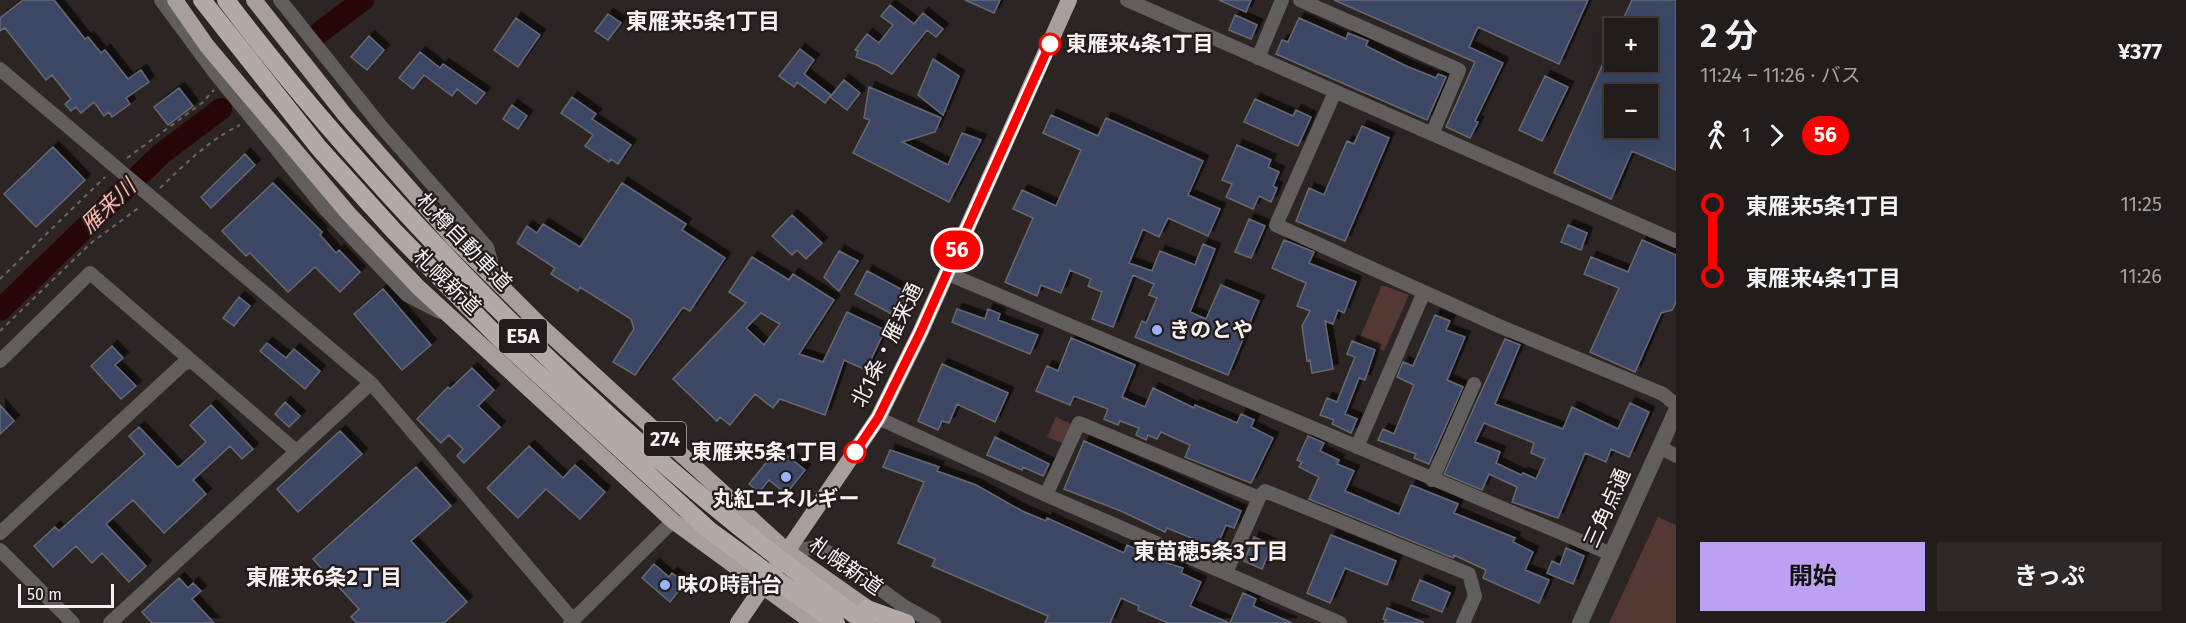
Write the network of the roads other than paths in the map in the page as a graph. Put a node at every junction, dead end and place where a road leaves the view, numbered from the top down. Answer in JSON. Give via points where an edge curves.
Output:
{"nodes":[{"id":1,"x":161,"y":0,"type":"edge"},
{"id":2,"x":175,"y":0,"type":"edge"},
{"id":3,"x":202,"y":0,"type":"edge"},
{"id":4,"x":226,"y":0,"type":"edge"},
{"id":5,"x":254,"y":0,"type":"edge"},
{"id":6,"x":280,"y":0,"type":"edge"},
{"id":7,"x":1069,"y":0,"type":"edge"},
{"id":8,"x":1127,"y":0,"type":"edge"},
{"id":9,"x":1282,"y":0,"type":"edge"},
{"id":10,"x":1300,"y":0,"type":"edge"},
{"id":11,"x":1258,"y":58,"type":"junction"},
{"id":12,"x":0,"y":69,"type":"edge"},
{"id":13,"x":1335,"y":92,"type":"junction"},
{"id":14,"x":1432,"y":134,"type":"junction"},
{"id":15,"x":1676,"y":241,"type":"edge"},
{"id":16,"x":946,"y":273,"type":"junction"},
{"id":17,"x":497,"y":283,"type":"junction"},
{"id":18,"x":1424,"y":292,"type":"junction"},
{"id":19,"x":452,"y":319,"type":"junction"},
{"id":20,"x":0,"y":361,"type":"edge"},
{"id":21,"x":192,"y":361,"type":"junction"},
{"id":22,"x":371,"y":383,"type":"junction"},
{"id":23,"x":1474,"y":384,"type":"dead end"},
{"id":24,"x":1676,"y":405,"type":"edge"},
{"id":25,"x":1676,"y":411,"type":"edge"},
{"id":26,"x":878,"y":418,"type":"junction"},
{"id":27,"x":1357,"y":447,"type":"junction"},
{"id":28,"x":1660,"y":447,"type":"junction"},
{"id":29,"x":296,"y":451,"type":"junction"},
{"id":30,"x":1676,"y":456,"type":"edge"},
{"id":31,"x":1432,"y":480,"type":"junction"},
{"id":32,"x":1046,"y":495,"type":"junction"},
{"id":33,"x":1259,"y":498,"type":"junction"},
{"id":34,"x":673,"y":521,"type":"junction"},
{"id":35,"x":0,"y":533,"type":"edge"},
{"id":36,"x":0,"y":550,"type":"edge"},
{"id":37,"x":788,"y":552,"type":"junction"},
{"id":38,"x":1611,"y":554,"type":"junction"},
{"id":39,"x":1226,"y":573,"type":"junction"},
{"id":40,"x":763,"y":588,"type":"junction"},
{"id":41,"x":866,"y":616,"type":"edge"},
{"id":42,"x":571,"y":622,"type":"edge"},
{"id":43,"x":73,"y":623,"type":"edge"},
{"id":44,"x":110,"y":623,"type":"edge"},
{"id":45,"x":738,"y":623,"type":"edge"},
{"id":46,"x":813,"y":623,"type":"edge"},
{"id":47,"x":836,"y":623,"type":"edge"},
{"id":48,"x":890,"y":623,"type":"edge"},
{"id":49,"x":906,"y":623,"type":"edge"},
{"id":50,"x":934,"y":623,"type":"edge"},
{"id":51,"x":1340,"y":623,"type":"edge"},
{"id":52,"x":1464,"y":623,"type":"edge"},
{"id":53,"x":1580,"y":623,"type":"edge"}],
"edges":[{"from":1,"to":19,"type":"street","via":[[326,210],[407,295]]},
{"from":2,"to":19,"type":"highway","name":"札幌新道","number":"274","via":[[207,46],[348,213]]},
{"from":3,"to":47,"type":"highway","name":"札樽自動車道","number":"E5A","bridge":true,"via":[[319,148],[499,338],[709,530]]},
{"from":4,"to":41,"type":"highway","name":"札樽自動車道","number":"E5A","bridge":true,"via":[[408,217],[528,341],[646,452],[717,512]]},
{"from":5,"to":17,"type":"highway","name":"札幌新道","number":"274","via":[[345,115]]},
{"from":6,"to":17,"type":"street","via":[[380,125],[487,247]]},
{"from":7,"to":16,"type":"highway","name":"北1条・雁来通"},
{"from":8,"to":11,"type":"street"},
{"from":9,"to":11,"type":"street"},
{"from":10,"to":14,"type":"street","via":[[1459,70]]},
{"from":11,"to":13,"type":"street"},
{"from":12,"to":22,"type":"street","via":[[124,164],[151,195]]},
{"from":13,"to":14,"type":"street"},
{"from":13,"to":18,"type":"street","via":[[1276,225]]},
{"from":14,"to":15,"type":"street"},
{"from":16,"to":26,"type":"highway","name":"北1条・雁来通"},
{"from":16,"to":27,"type":"street"},
{"from":17,"to":37,"type":"highway","name":"札幌新道","number":"274"},
{"from":18,"to":24,"type":"street","via":[[1663,394]]},
{"from":18,"to":27,"type":"street"},
{"from":19,"to":34,"type":"highway","name":"札幌新道","number":"274"},
{"from":20,"to":21,"type":"street","via":[[90,273]]},
{"from":21,"to":29,"type":"street"},
{"from":21,"to":35,"type":"street","via":[[183,364]]},
{"from":22,"to":29,"type":"street"},
{"from":22,"to":42,"type":"street"},
{"from":23,"to":31,"type":"street"},
{"from":25,"to":28,"type":"street","name":"三角点通"},
{"from":26,"to":32,"type":"street"},
{"from":26,"to":37,"type":"highway","name":"北1条・雁来通"},
{"from":27,"to":31,"type":"street"},
{"from":28,"to":30,"type":"street"},
{"from":28,"to":38,"type":"street","name":"三角点通"},
{"from":29,"to":44,"type":"street"},
{"from":31,"to":38,"type":"street"},
{"from":32,"to":33,"type":"street","via":[[1079,423]]},
{"from":32,"to":39,"type":"street"},
{"from":33,"to":39,"type":"street"},
{"from":33,"to":52,"type":"street","via":[[1265,491],[1469,574],[1476,596]]},
{"from":34,"to":40,"type":"highway","name":"札幌新道","number":"274"},
{"from":34,"to":42,"type":"street"},
{"from":36,"to":43,"type":"street"},
{"from":37,"to":40,"type":"highway","name":"北1条・雁来通"},
{"from":37,"to":41,"type":"highway","name":"札幌新道","number":"274"},
{"from":37,"to":50,"type":"street","via":[[818,547],[902,606]]},
{"from":38,"to":53,"type":"street","name":"三角点通"},
{"from":39,"to":51,"type":"street"},
{"from":40,"to":45,"type":"highway","name":"北1条・雁来通"},
{"from":40,"to":46,"type":"highway","name":"札幌新道","number":"274"},
{"from":41,"to":48,"type":"highway","name":"札幌新道","number":"274"},
{"from":41,"to":49,"type":"highway","name":"札樽自動車道"}]}
